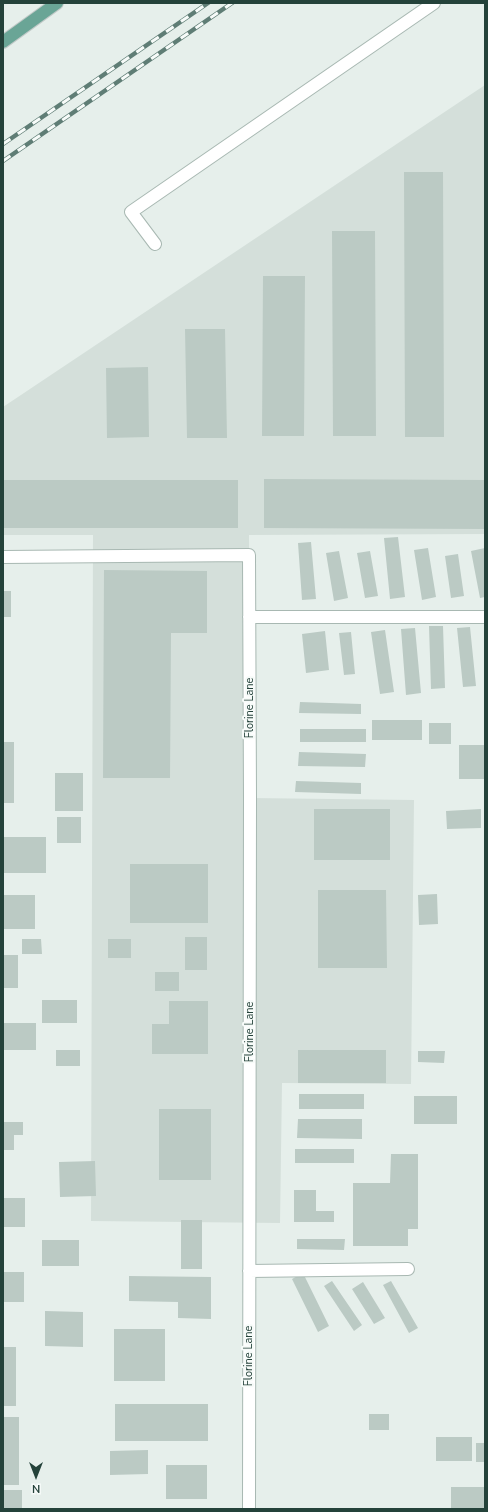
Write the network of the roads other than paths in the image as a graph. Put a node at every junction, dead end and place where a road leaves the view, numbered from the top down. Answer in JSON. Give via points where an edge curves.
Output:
{"nodes":[{"id":1,"x":56,"y":3,"type":"edge"},
{"id":2,"x":434,"y":3,"type":"edge"},
{"id":3,"x":3,"y":41,"type":"edge"},
{"id":4,"x":155,"y":244,"type":"dead end"},
{"id":5,"x":3,"y":557,"type":"edge"},
{"id":6,"x":249,"y":617,"type":"junction"},
{"id":7,"x":485,"y":617,"type":"edge"},
{"id":8,"x":408,"y":1269,"type":"dead end"},
{"id":9,"x":249,"y":1271,"type":"junction"},
{"id":10,"x":249,"y":1509,"type":"edge"}],
"edges":[{"from":1,"to":3,"type":"main road"},
{"from":2,"to":4,"type":"street","via":[[131,212]]},
{"from":5,"to":6,"type":"street","name":"Florine Lane","via":[[249,555]]},
{"from":6,"to":7,"type":"street"},
{"from":6,"to":9,"type":"street","name":"Florine Lane"},
{"from":8,"to":9,"type":"street"},
{"from":9,"to":10,"type":"street","name":"Florine Lane"}]}
